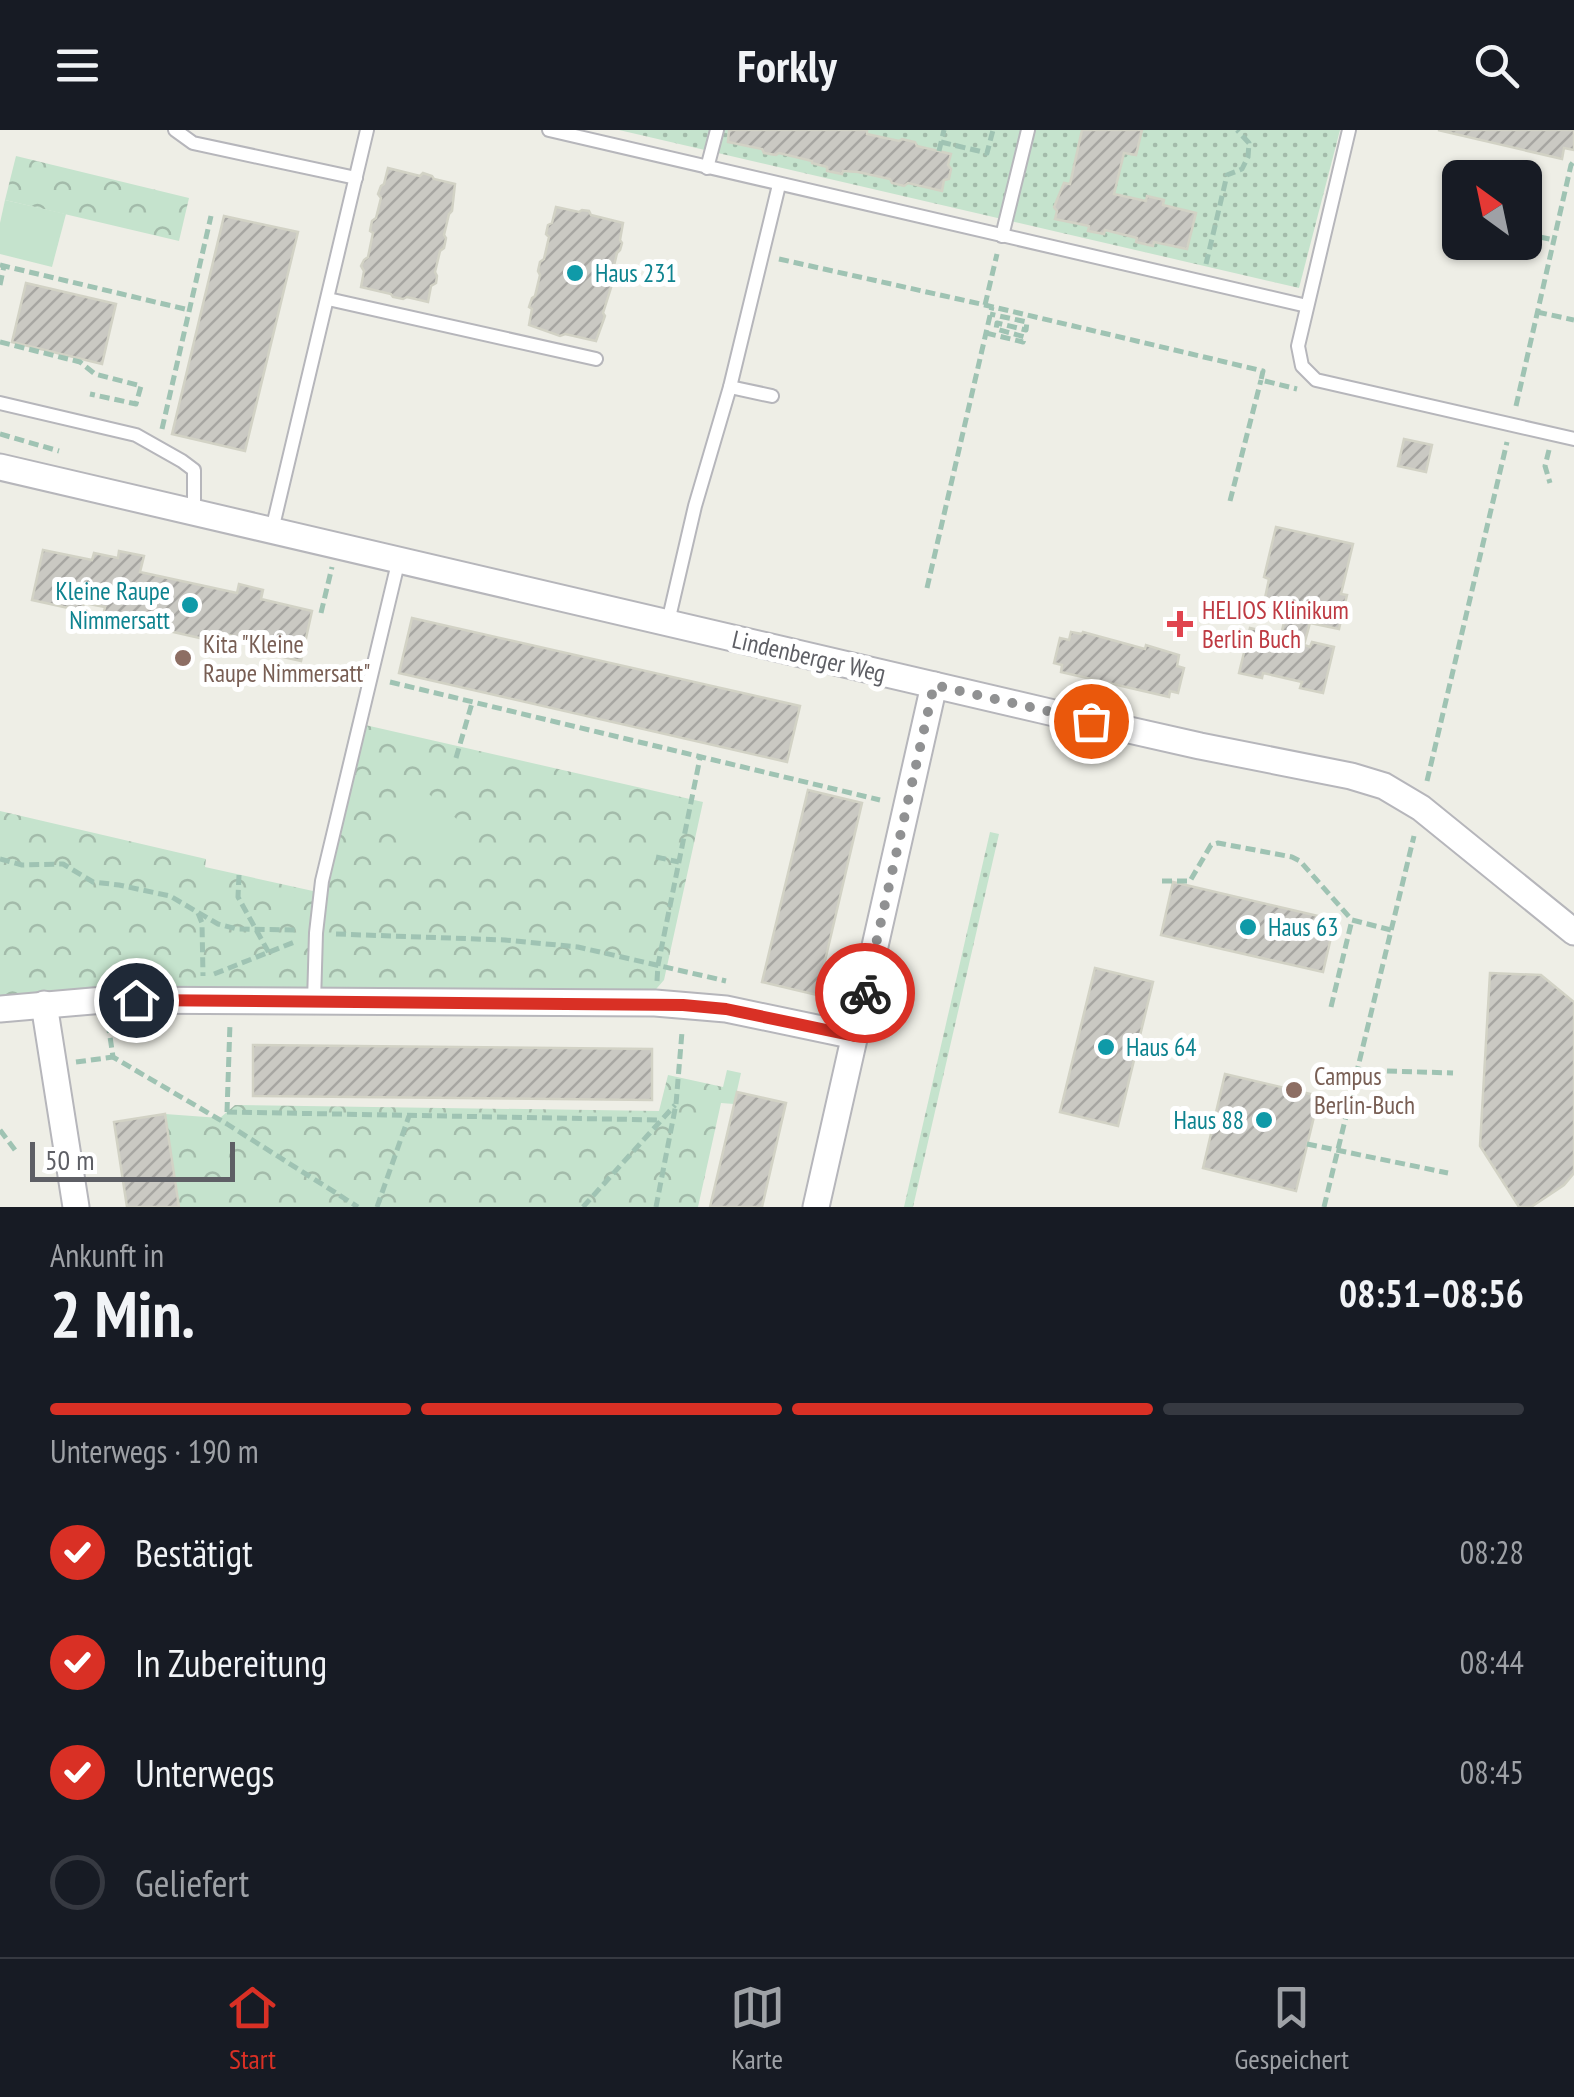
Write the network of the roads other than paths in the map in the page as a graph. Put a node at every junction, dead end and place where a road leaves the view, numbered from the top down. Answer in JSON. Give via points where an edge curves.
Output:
{"nodes":[{"id":1,"x":176,"y":130,"type":"edge"},
{"id":2,"x":368,"y":130,"type":"edge"},
{"id":3,"x":548,"y":130,"type":"edge"},
{"id":4,"x":716,"y":130,"type":"edge"},
{"id":5,"x":1028,"y":130,"type":"edge"},
{"id":6,"x":1348,"y":130,"type":"edge"},
{"id":7,"x":609,"y":137,"type":"edge"},
{"id":8,"x":707,"y":168,"type":"junction"},
{"id":9,"x":356,"y":178,"type":"junction"},
{"id":10,"x":779,"y":185,"type":"junction"},
{"id":11,"x":1002,"y":236,"type":"junction"},
{"id":12,"x":328,"y":298,"type":"junction"},
{"id":13,"x":1307,"y":306,"type":"junction"},
{"id":14,"x":596,"y":360,"type":"dead end"},
{"id":15,"x":730,"y":387,"type":"junction"},
{"id":16,"x":772,"y":396,"type":"dead end"},
{"id":17,"x":0,"y":403,"type":"edge"},
{"id":18,"x":1574,"y":439,"type":"edge"},
{"id":19,"x":0,"y":468,"type":"edge"},
{"id":20,"x":194,"y":512,"type":"junction"},
{"id":21,"x":272,"y":530,"type":"junction"},
{"id":22,"x":398,"y":559,"type":"junction"},
{"id":23,"x":668,"y":622,"type":"junction"},
{"id":24,"x":934,"y":685,"type":"junction"},
{"id":25,"x":1573,"y":928,"type":"edge"},
{"id":26,"x":314,"y":1002,"type":"junction"},
{"id":27,"x":44,"y":1004,"type":"junction"},
{"id":28,"x":0,"y":1009,"type":"edge"},
{"id":29,"x":855,"y":1036,"type":"junction"},
{"id":30,"x":76,"y":1207,"type":"edge"},
{"id":31,"x":816,"y":1207,"type":"edge"}],
"edges":[{"from":1,"to":9,"type":"lane","via":[[193,143]]},
{"from":2,"to":9,"type":"lane"},
{"from":3,"to":7,"type":"lane"},
{"from":4,"to":8,"type":"lane"},
{"from":5,"to":11,"type":"lane"},
{"from":6,"to":13,"type":"lane"},
{"from":7,"to":8,"type":"lane"},
{"from":8,"to":10,"type":"lane"},
{"from":9,"to":12,"type":"lane"},
{"from":10,"to":11,"type":"lane"},
{"from":10,"to":15,"type":"lane"},
{"from":11,"to":13,"type":"lane"},
{"from":12,"to":14,"type":"lane"},
{"from":12,"to":21,"type":"lane"},
{"from":13,"to":18,"type":"lane","via":[[1298,346],[1302,366],[1316,380]]},
{"from":15,"to":16,"type":"lane"},
{"from":15,"to":23,"type":"lane"},
{"from":17,"to":20,"type":"lane","via":[[136,434],[194,470]]},
{"from":19,"to":20,"type":"street","name":"Lindenberger Weg"},
{"from":20,"to":21,"type":"street","name":"Lindenberger Weg"},
{"from":21,"to":22,"type":"street","name":"Lindenberger Weg"},
{"from":22,"to":23,"type":"street","name":"Lindenberger Weg"},
{"from":22,"to":26,"type":"lane","via":[[322,881]]},
{"from":23,"to":24,"type":"street","name":"Lindenberger Weg"},
{"from":24,"to":25,"type":"street","name":"Lindenberger Weg","via":[[1384,786]]},
{"from":24,"to":29,"type":"street"},
{"from":26,"to":27,"type":"street"},
{"from":26,"to":29,"type":"street","via":[[683,1005]]},
{"from":27,"to":28,"type":"street"},
{"from":27,"to":30,"type":"street"},
{"from":29,"to":31,"type":"street"}]}
